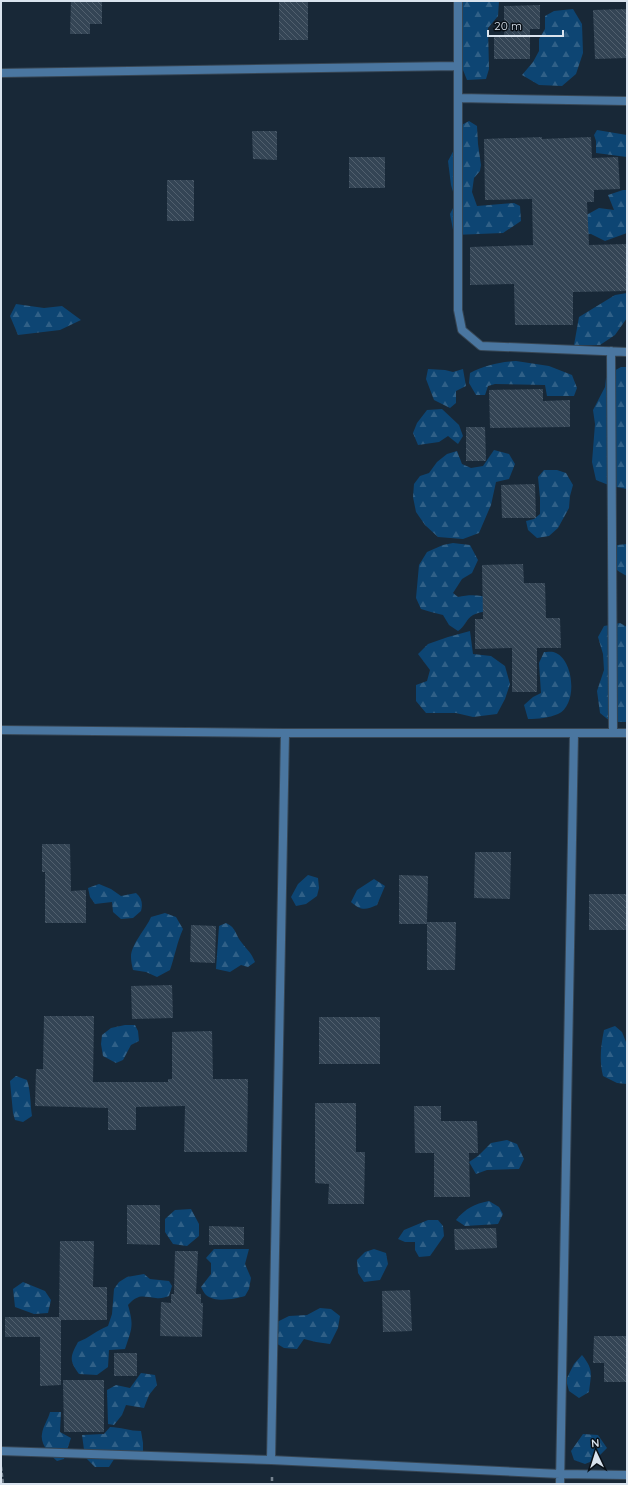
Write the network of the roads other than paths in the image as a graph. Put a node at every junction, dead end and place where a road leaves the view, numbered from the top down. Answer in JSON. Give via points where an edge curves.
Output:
{"nodes":[{"id":1,"x":458,"y":1,"type":"edge"},
{"id":2,"x":457,"y":66,"type":"junction"},
{"id":3,"x":1,"y":73,"type":"edge"},
{"id":4,"x":458,"y":98,"type":"junction"},
{"id":5,"x":627,"y":101,"type":"edge"},
{"id":6,"x":611,"y":352,"type":"junction"},
{"id":7,"x":627,"y":352,"type":"edge"},
{"id":8,"x":1,"y":730,"type":"edge"},
{"id":9,"x":285,"y":733,"type":"junction"},
{"id":10,"x":574,"y":733,"type":"junction"},
{"id":11,"x":613,"y":733,"type":"junction"},
{"id":12,"x":627,"y":733,"type":"edge"},
{"id":13,"x":1,"y":1451,"type":"edge"},
{"id":14,"x":271,"y":1460,"type":"junction"},
{"id":15,"x":560,"y":1474,"type":"junction"},
{"id":16,"x":627,"y":1475,"type":"edge"},
{"id":17,"x":560,"y":1484,"type":"edge"}],
"edges":[{"from":1,"to":2,"type":"street"},
{"from":2,"to":3,"type":"street"},
{"from":2,"to":4,"type":"street"},
{"from":4,"to":5,"type":"street"},
{"from":4,"to":6,"type":"street","via":[[458,310],[462,330],[481,346]]},
{"from":6,"to":7,"type":"street"},
{"from":6,"to":11,"type":"street"},
{"from":8,"to":9,"type":"street"},
{"from":9,"to":10,"type":"street"},
{"from":9,"to":14,"type":"street"},
{"from":10,"to":11,"type":"street"},
{"from":10,"to":15,"type":"street"},
{"from":11,"to":12,"type":"street"},
{"from":13,"to":14,"type":"street"},
{"from":14,"to":15,"type":"street"},
{"from":15,"to":16,"type":"street"},
{"from":15,"to":17,"type":"street"}]}
